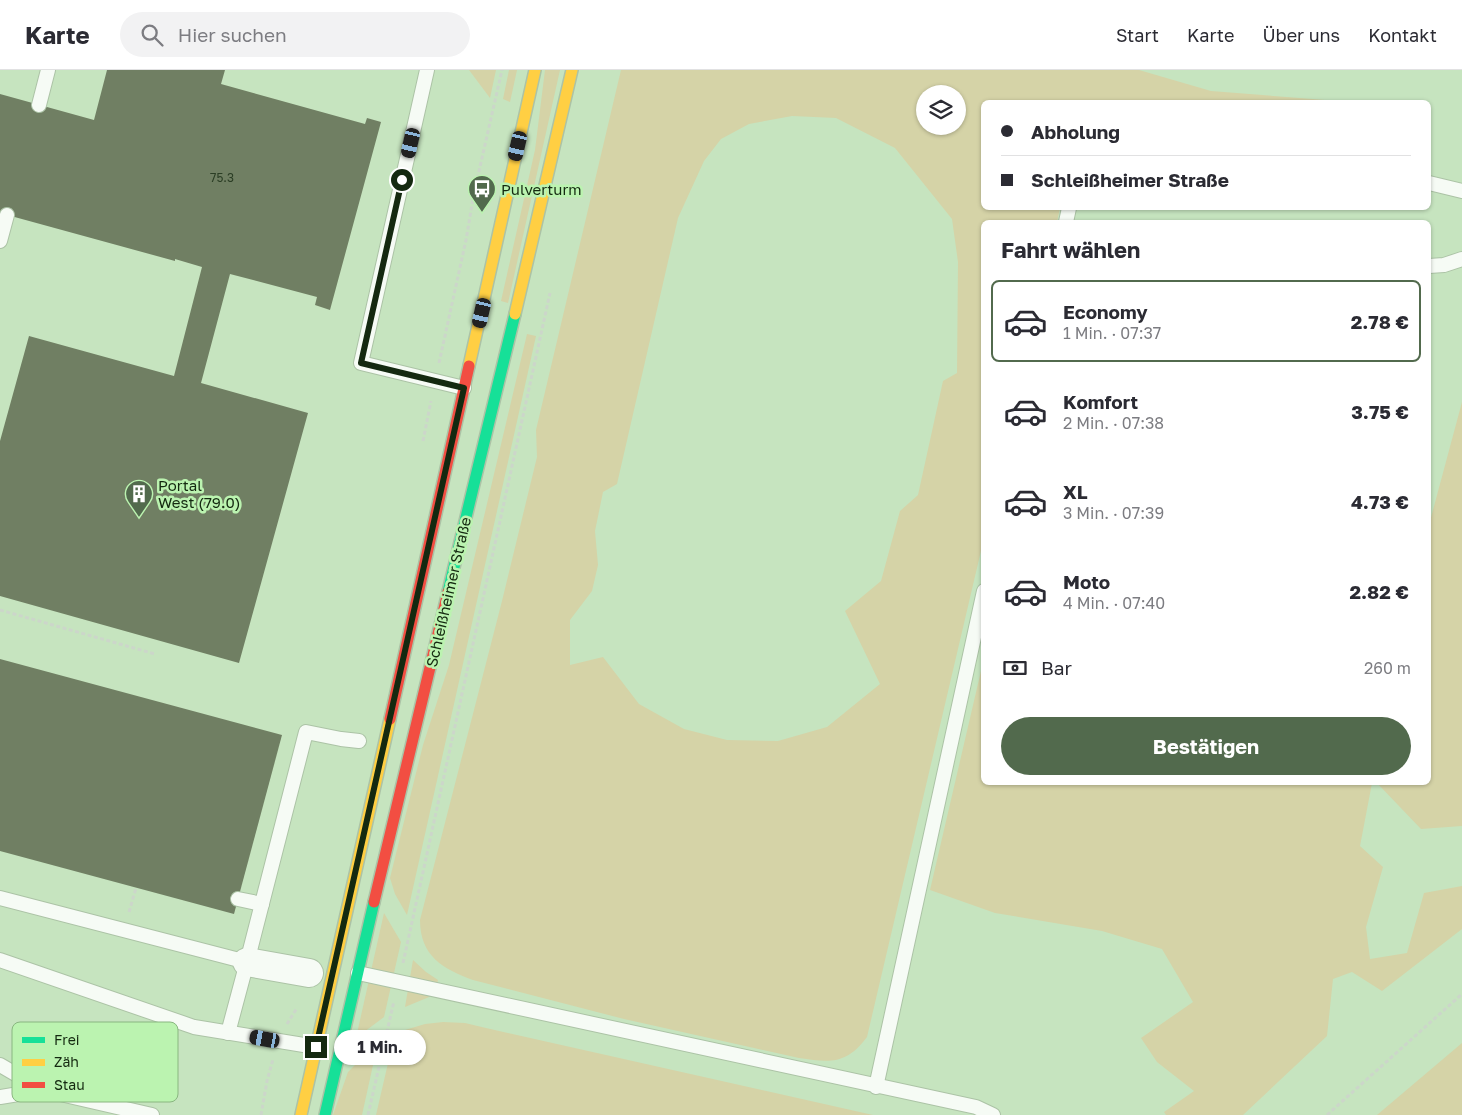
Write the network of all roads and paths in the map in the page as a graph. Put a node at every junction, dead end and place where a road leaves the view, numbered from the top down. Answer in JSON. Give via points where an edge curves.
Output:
{"nodes":[{"id":1,"x":48,"y":70,"type":"edge"},
{"id":2,"x":428,"y":70,"type":"edge"},
{"id":3,"x":535,"y":70,"type":"edge"},
{"id":4,"x":572,"y":70,"type":"edge"},
{"id":5,"x":39,"y":105,"type":"dead end"},
{"id":6,"x":1431,"y":183,"type":"edge"},
{"id":7,"x":1462,"y":191,"type":"edge"},
{"id":8,"x":7,"y":215,"type":"dead end"},
{"id":9,"x":0,"y":241,"type":"edge"},
{"id":10,"x":1462,"y":259,"type":"edge"},
{"id":11,"x":1431,"y":266,"type":"edge"},
{"id":12,"x":550,"y":289,"type":"dead end"},
{"id":13,"x":464,"y":388,"type":"junction"},
{"id":14,"x":981,"y":605,"type":"edge"},
{"id":15,"x":0,"y":610,"type":"edge"},
{"id":16,"x":155,"y":654,"type":"dead end"},
{"id":17,"x":359,"y":741,"type":"dead end"},
{"id":18,"x":136,"y":888,"type":"dead end"},
{"id":19,"x":0,"y":898,"type":"edge"},
{"id":20,"x":238,"y":899,"type":"dead end"},
{"id":21,"x":262,"y":904,"type":"junction"},
{"id":22,"x":124,"y":930,"type":"junction"},
{"id":23,"x":0,"y":960,"type":"edge"},
{"id":24,"x":247,"y":962,"type":"junction"},
{"id":25,"x":309,"y":973,"type":"dead end"},
{"id":26,"x":358,"y":973,"type":"junction"},
{"id":27,"x":399,"y":982,"type":"junction"},
{"id":28,"x":1462,"y":994,"type":"edge"},
{"id":29,"x":177,"y":1022,"type":"edge"},
{"id":30,"x":178,"y":1022,"type":"edge"},
{"id":31,"x":228,"y":1033,"type":"junction"},
{"id":32,"x":316,"y":1047,"type":"junction"},
{"id":33,"x":0,"y":1065,"type":"edge"},
{"id":34,"x":12,"y":1072,"type":"edge"},
{"id":35,"x":876,"y":1086,"type":"junction"},
{"id":36,"x":95,"y":1102,"type":"edge"},
{"id":37,"x":152,"y":1115,"type":"edge"},
{"id":38,"x":301,"y":1115,"type":"edge"},
{"id":39,"x":325,"y":1115,"type":"edge"},
{"id":40,"x":368,"y":1115,"type":"edge"},
{"id":41,"x":993,"y":1115,"type":"edge"},
{"id":42,"x":1327,"y":1115,"type":"edge"}],
"edges":[{"from":1,"to":5,"type":"lane"},
{"from":2,"to":13,"type":"lane","via":[[361,363]]},
{"from":3,"to":13,"type":"main road","name":"Schleißheimer Straße"},
{"from":4,"to":26,"type":"main road","name":"Schleißheimer Straße"},
{"from":6,"to":7,"type":"lane"},
{"from":8,"to":9,"type":"lane"},
{"from":10,"to":11,"type":"lane"},
{"from":12,"to":27,"type":"path"},
{"from":13,"to":32,"type":"main road","name":"Schleißheimer Straße"},
{"from":14,"to":35,"type":"lane"},
{"from":15,"to":16,"type":"path"},
{"from":17,"to":21,"type":"lane","via":[[306,732]]},
{"from":18,"to":22,"type":"path"},
{"from":19,"to":22,"type":"lane"},
{"from":20,"to":21,"type":"lane"},
{"from":21,"to":24,"type":"lane"},
{"from":22,"to":24,"type":"lane"},
{"from":23,"to":29,"type":"lane"},
{"from":24,"to":25,"type":"street"},
{"from":24,"to":31,"type":"lane"},
{"from":26,"to":27,"type":"lane"},
{"from":26,"to":39,"type":"main road","name":"Schleißheimer Straße"},
{"from":27,"to":35,"type":"lane"},
{"from":27,"to":40,"type":"path"},
{"from":28,"to":42,"type":"path"},
{"from":30,"to":31,"type":"lane"},
{"from":31,"to":32,"type":"lane"},
{"from":32,"to":38,"type":"main road","name":"Schleißheimer Straße"},
{"from":33,"to":34,"type":"lane"},
{"from":35,"to":41,"type":"lane","via":[[976,1107]]},
{"from":36,"to":37,"type":"lane"}]}
